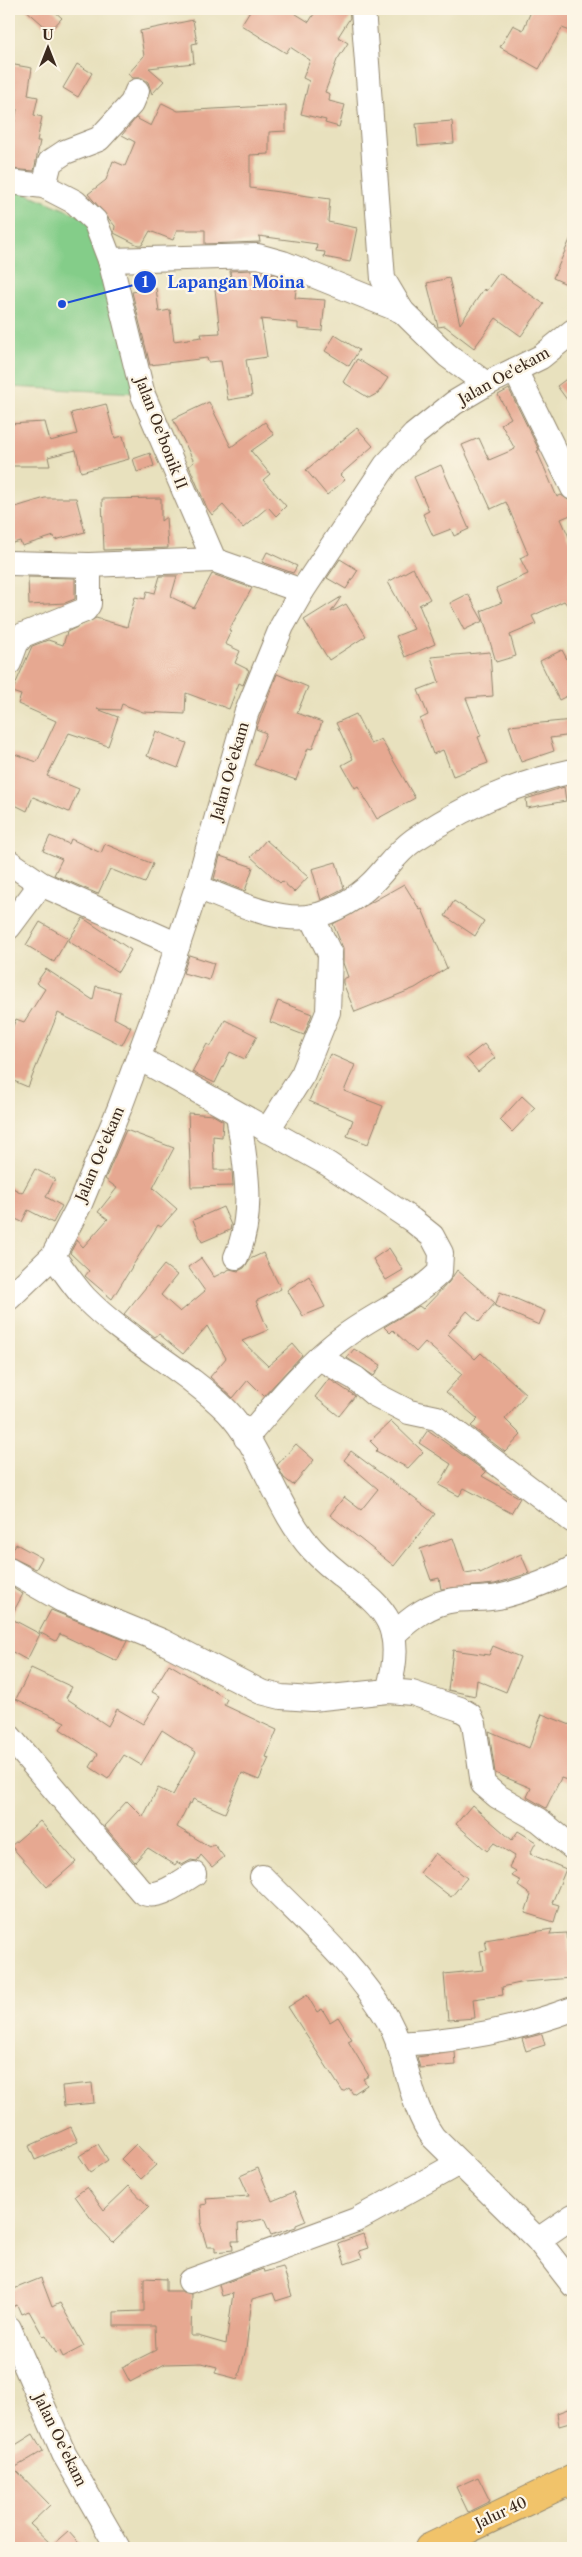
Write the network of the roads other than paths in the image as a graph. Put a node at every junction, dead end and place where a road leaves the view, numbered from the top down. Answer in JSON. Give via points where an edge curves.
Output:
{"nodes":[{"id":1,"x":363,"y":9,"type":"edge"},
{"id":2,"x":137,"y":91,"type":"dead end"},
{"id":3,"x":9,"y":182,"type":"edge"},
{"id":4,"x":44,"y":186,"type":"junction"},
{"id":5,"x":110,"y":260,"type":"junction"},
{"id":6,"x":402,"y":311,"type":"junction"},
{"id":7,"x":573,"y":331,"type":"edge"},
{"id":8,"x":515,"y":370,"type":"junction"},
{"id":9,"x":486,"y":384,"type":"junction"},
{"id":10,"x":573,"y":488,"type":"edge"},
{"id":11,"x":214,"y":560,"type":"junction"},
{"id":12,"x":9,"y":563,"type":"edge"},
{"id":13,"x":89,"y":565,"type":"junction"},
{"id":14,"x":302,"y":591,"type":"junction"},
{"id":15,"x":9,"y":663,"type":"edge"},
{"id":16,"x":573,"y":771,"type":"edge"},
{"id":17,"x":9,"y":862,"type":"edge"},
{"id":18,"x":40,"y":884,"type":"junction"},
{"id":19,"x":196,"y":887,"type":"junction"},
{"id":20,"x":312,"y":917,"type":"junction"},
{"id":21,"x":9,"y":927,"type":"edge"},
{"id":22,"x":178,"y":946,"type":"junction"},
{"id":23,"x":139,"y":1058,"type":"junction"},
{"id":24,"x":238,"y":1115,"type":"junction"},
{"id":25,"x":267,"y":1130,"type":"junction"},
{"id":26,"x":52,"y":1256,"type":"junction"},
{"id":27,"x":236,"y":1257,"type":"dead end"},
{"id":28,"x":9,"y":1298,"type":"edge"},
{"id":29,"x":319,"y":1358,"type":"junction"},
{"id":30,"x":246,"y":1438,"type":"junction"},
{"id":31,"x":573,"y":1521,"type":"edge"},
{"id":32,"x":573,"y":1568,"type":"edge"},
{"id":33,"x":9,"y":1570,"type":"edge"},
{"id":34,"x":393,"y":1635,"type":"junction"},
{"id":35,"x":388,"y":1691,"type":"junction"},
{"id":36,"x":9,"y":1736,"type":"edge"},
{"id":37,"x":573,"y":1848,"type":"edge"},
{"id":38,"x":194,"y":1874,"type":"dead end"},
{"id":39,"x":262,"y":1877,"type":"dead end"},
{"id":40,"x":573,"y":2009,"type":"edge"},
{"id":41,"x":398,"y":2044,"type":"junction"},
{"id":42,"x":459,"y":2163,"type":"junction"},
{"id":43,"x":573,"y":2216,"type":"edge"},
{"id":44,"x":538,"y":2240,"type":"junction"},
{"id":45,"x":190,"y":2281,"type":"dead end"},
{"id":46,"x":573,"y":2285,"type":"edge"},
{"id":47,"x":9,"y":2328,"type":"edge"},
{"id":48,"x":573,"y":2479,"type":"edge"},
{"id":49,"x":118,"y":2548,"type":"edge"},
{"id":50,"x":429,"y":2548,"type":"edge"}],
"edges":[{"from":1,"to":6,"type":"street","via":[[383,279]]},
{"from":2,"to":4,"type":"street","via":[[132,102],[99,139],[50,162]]},
{"from":3,"to":4,"type":"street","name":"Jalan Oe'bonik II"},
{"from":4,"to":5,"type":"street","name":"Jalan Oe'bonik II","via":[[86,210],[95,221]]},
{"from":5,"to":6,"type":"street","via":[[258,256]]},
{"from":5,"to":11,"type":"street","name":"Jalan Oe'bonik II","via":[[143,395]]},
{"from":6,"to":9,"type":"street","via":[[447,355]]},
{"from":7,"to":8,"type":"street","name":"Jalan Oe'ekam","via":[[541,357]]},
{"from":8,"to":9,"type":"street","name":"Jalan Oe'ekam"},
{"from":8,"to":10,"type":"street"},
{"from":9,"to":14,"type":"street","name":"Jalan Oe'ekam","via":[[454,403],[414,435],[386,465]]},
{"from":11,"to":13,"type":"street"},
{"from":11,"to":14,"type":"street"},
{"from":12,"to":13,"type":"street"},
{"from":13,"to":15,"type":"street","via":[[89,604],[85,610],[23,635]]},
{"from":14,"to":19,"type":"street","name":"Jalan Oe'ekam","via":[[282,626],[246,714]]},
{"from":16,"to":20,"type":"street","via":[[498,792],[413,841],[372,884],[352,899]]},
{"from":17,"to":18,"type":"street"},
{"from":18,"to":21,"type":"street"},
{"from":18,"to":22,"type":"street"},
{"from":19,"to":20,"type":"street","via":[[284,917]]},
{"from":19,"to":22,"type":"street","name":"Jalan Oe'ekam"},
{"from":20,"to":25,"type":"street","via":[[330,954],[328,1012],[304,1074]]},
{"from":22,"to":23,"type":"street","name":"Jalan Oe'ekam"},
{"from":23,"to":24,"type":"street"},
{"from":23,"to":26,"type":"street","name":"Jalan Oe'ekam","via":[[80,1204]]},
{"from":24,"to":25,"type":"street"},
{"from":24,"to":27,"type":"street","via":[[247,1206],[244,1239]]},
{"from":25,"to":29,"type":"street","via":[[328,1164],[412,1220],[432,1236],[441,1253],[440,1272],[428,1285],[344,1336]]},
{"from":26,"to":28,"type":"street","name":"Jalan Oe'ekam"},
{"from":26,"to":30,"type":"street","via":[[85,1297],[228,1412]]},
{"from":29,"to":30,"type":"street"},
{"from":29,"to":31,"type":"street","via":[[356,1378],[374,1394],[409,1412],[437,1418]]},
{"from":30,"to":34,"type":"street","via":[[279,1502],[312,1549],[384,1612]]},
{"from":32,"to":34,"type":"street","via":[[497,1597],[455,1600],[436,1606],[413,1616]]},
{"from":33,"to":35,"type":"street","via":[[62,1600],[162,1641],[261,1692],[281,1697],[312,1698]]},
{"from":34,"to":35,"type":"street","via":[[392,1676]]},
{"from":35,"to":37,"type":"street","via":[[437,1700],[470,1715],[483,1784],[496,1796],[539,1820]]},
{"from":36,"to":38,"type":"street","via":[[142,1892],[148,1895],[160,1893]]},
{"from":39,"to":41,"type":"street","via":[[361,1979],[388,2021]]},
{"from":40,"to":41,"type":"street","via":[[541,2021],[484,2035]]},
{"from":41,"to":42,"type":"street","via":[[422,2122]]},
{"from":42,"to":44,"type":"street"},
{"from":42,"to":45,"type":"street","via":[[356,2220]]},
{"from":43,"to":44,"type":"street"},
{"from":44,"to":46,"type":"street"},
{"from":47,"to":49,"type":"street","name":"Jalan Oe'ekam","via":[[64,2454]]},
{"from":48,"to":50,"type":"highway","name":"Jalur 40"}]}
